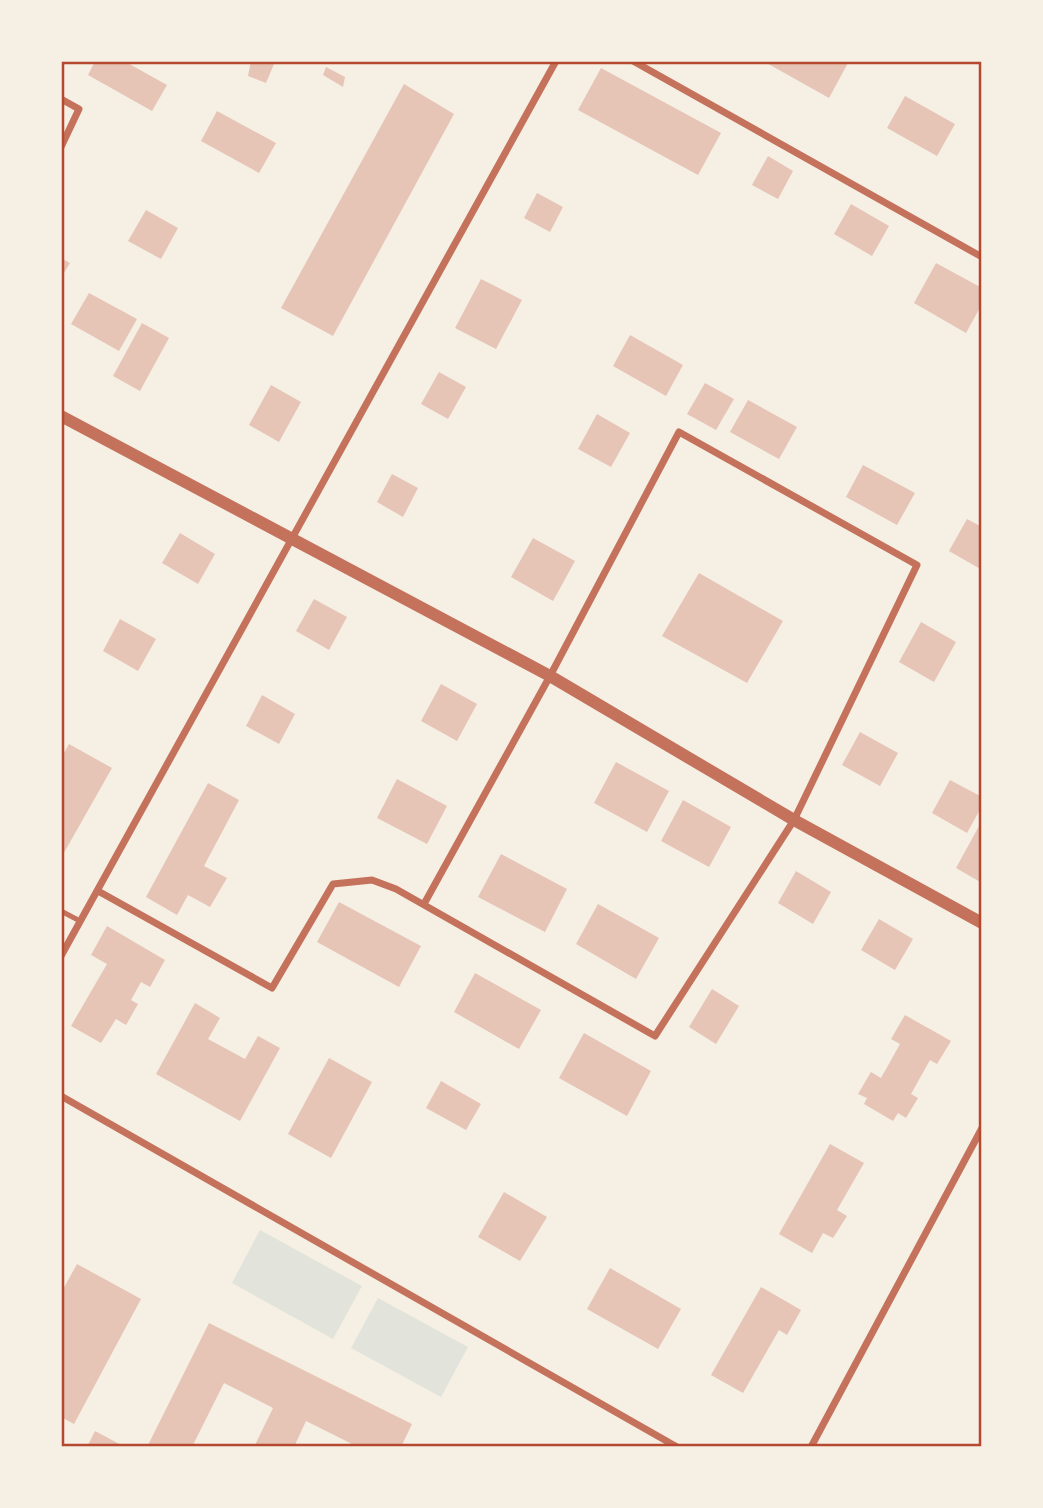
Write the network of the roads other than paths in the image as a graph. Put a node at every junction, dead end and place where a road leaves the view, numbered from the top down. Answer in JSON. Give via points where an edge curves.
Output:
{"nodes":[{"id":1,"x":556,"y":61,"type":"edge"},
{"id":2,"x":633,"y":61,"type":"edge"},
{"id":3,"x":61,"y":99,"type":"edge"},
{"id":4,"x":61,"y":147,"type":"edge"},
{"id":5,"x":982,"y":257,"type":"edge"},
{"id":6,"x":61,"y":416,"type":"edge"},
{"id":7,"x":291,"y":539,"type":"junction"},
{"id":8,"x":550,"y":676,"type":"junction"},
{"id":9,"x":794,"y":820,"type":"junction"},
{"id":10,"x":98,"y":891,"type":"junction"},
{"id":11,"x":424,"y":904,"type":"junction"},
{"id":12,"x":61,"y":911,"type":"edge"},
{"id":13,"x":80,"y":921,"type":"junction"},
{"id":14,"x":982,"y":923,"type":"edge"},
{"id":15,"x":61,"y":956,"type":"edge"},
{"id":16,"x":61,"y":1096,"type":"edge"},
{"id":17,"x":982,"y":1128,"type":"edge"},
{"id":18,"x":677,"y":1447,"type":"edge"},
{"id":19,"x":811,"y":1447,"type":"edge"}],
"edges":[{"from":1,"to":7,"type":"street"},
{"from":2,"to":5,"type":"street"},
{"from":3,"to":4,"type":"street","via":[[79,108]]},
{"from":6,"to":7,"type":"street"},
{"from":7,"to":8,"type":"street"},
{"from":7,"to":10,"type":"street"},
{"from":8,"to":9,"type":"street"},
{"from":8,"to":9,"type":"street","via":[[679,432],[917,565]]},
{"from":8,"to":11,"type":"street"},
{"from":9,"to":11,"type":"street","via":[[655,1036]]},
{"from":9,"to":14,"type":"street"},
{"from":10,"to":11,"type":"street","via":[[272,988],[332,884],[372,880]]},
{"from":10,"to":13,"type":"street"},
{"from":12,"to":13,"type":"lane"},
{"from":13,"to":15,"type":"street"},
{"from":16,"to":18,"type":"street"},
{"from":17,"to":19,"type":"street"}]}
